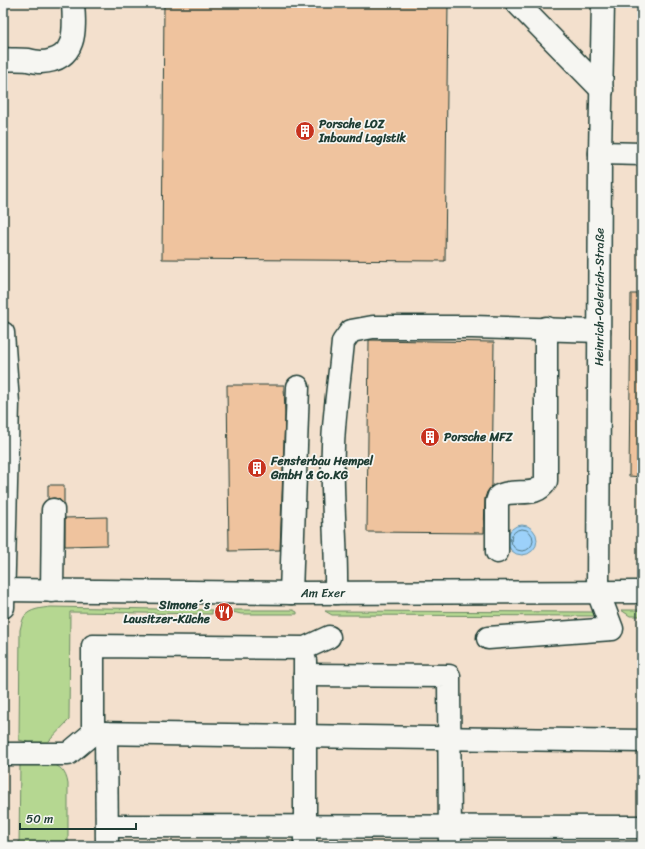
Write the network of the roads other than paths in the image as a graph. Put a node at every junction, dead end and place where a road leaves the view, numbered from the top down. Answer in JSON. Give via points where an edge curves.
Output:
{"nodes":[{"id":1,"x":73,"y":3,"type":"edge"},
{"id":2,"x":517,"y":3,"type":"edge"},
{"id":3,"x":603,"y":3,"type":"edge"},
{"id":4,"x":3,"y":59,"type":"edge"},
{"id":5,"x":602,"y":90,"type":"junction"},
{"id":6,"x":600,"y":153,"type":"junction"},
{"id":7,"x":642,"y":154,"type":"edge"},
{"id":8,"x":546,"y":328,"type":"junction"},
{"id":9,"x":599,"y":331,"type":"junction"},
{"id":10,"x":3,"y":333,"type":"edge"},
{"id":11,"x":298,"y":387,"type":"dead end"},
{"id":12,"x":6,"y":403,"type":"edge"},
{"id":13,"x":53,"y":510,"type":"dead end"},
{"id":14,"x":497,"y":552,"type":"dead end"},
{"id":15,"x":52,"y":591,"type":"junction"},
{"id":16,"x":598,"y":592,"type":"junction"},
{"id":17,"x":642,"y":592,"type":"edge"},
{"id":18,"x":291,"y":593,"type":"junction"},
{"id":19,"x":336,"y":593,"type":"junction"},
{"id":20,"x":3,"y":596,"type":"edge"},
{"id":21,"x":329,"y":637,"type":"dead end"},
{"id":22,"x":488,"y":638,"type":"dead end"},
{"id":23,"x":304,"y":648,"type":"junction"},
{"id":24,"x":305,"y":675,"type":"junction"},
{"id":25,"x":100,"y":733,"type":"junction"},
{"id":26,"x":305,"y":736,"type":"junction"},
{"id":27,"x":450,"y":738,"type":"junction"},
{"id":28,"x":642,"y":741,"type":"edge"},
{"id":29,"x":3,"y":754,"type":"edge"},
{"id":30,"x":642,"y":827,"type":"edge"},
{"id":31,"x":107,"y":836,"type":"edge"},
{"id":32,"x":305,"y":836,"type":"edge"},
{"id":33,"x":450,"y":836,"type":"edge"}],
"edges":[{"from":1,"to":4,"type":"street","via":[[74,36],[68,51],[56,59],[40,62]]},
{"from":2,"to":5,"type":"street"},
{"from":3,"to":5,"type":"street","name":"Heinrich-Oelerich-Straße"},
{"from":5,"to":6,"type":"street","name":"Heinrich-Oelerich-Straße"},
{"from":6,"to":7,"type":"street"},
{"from":6,"to":9,"type":"street","name":"Heinrich-Oelerich-Straße"},
{"from":8,"to":9,"type":"street"},
{"from":8,"to":14,"type":"street","via":[[546,481],[542,488],[535,492],[512,492],[499,496]]},
{"from":8,"to":19,"type":"street","via":[[373,327],[350,331],[343,342],[333,446]]},
{"from":9,"to":16,"type":"street","name":"Heinrich-Oelerich-Straße"},
{"from":10,"to":12,"type":"street"},
{"from":11,"to":18,"type":"street"},
{"from":12,"to":20,"type":"street"},
{"from":13,"to":15,"type":"street"},
{"from":15,"to":18,"type":"street","name":"Am Exer"},
{"from":15,"to":20,"type":"street","name":"Am Exer"},
{"from":16,"to":17,"type":"street","name":"Am Exer"},
{"from":16,"to":19,"type":"street","name":"Am Exer"},
{"from":16,"to":22,"type":"street","via":[[612,629]]},
{"from":18,"to":19,"type":"street","name":"Am Exer"},
{"from":21,"to":23,"type":"street"},
{"from":23,"to":24,"type":"street"},
{"from":23,"to":25,"type":"street","via":[[93,646]]},
{"from":24,"to":26,"type":"street"},
{"from":24,"to":27,"type":"street","via":[[450,676]]},
{"from":25,"to":26,"type":"street"},
{"from":25,"to":29,"type":"street","via":[[68,754]]},
{"from":25,"to":31,"type":"street"},
{"from":26,"to":27,"type":"street"},
{"from":26,"to":32,"type":"street"},
{"from":27,"to":28,"type":"street"},
{"from":27,"to":33,"type":"street"},
{"from":30,"to":33,"type":"street"},
{"from":31,"to":32,"type":"street"},
{"from":32,"to":33,"type":"street"}]}
